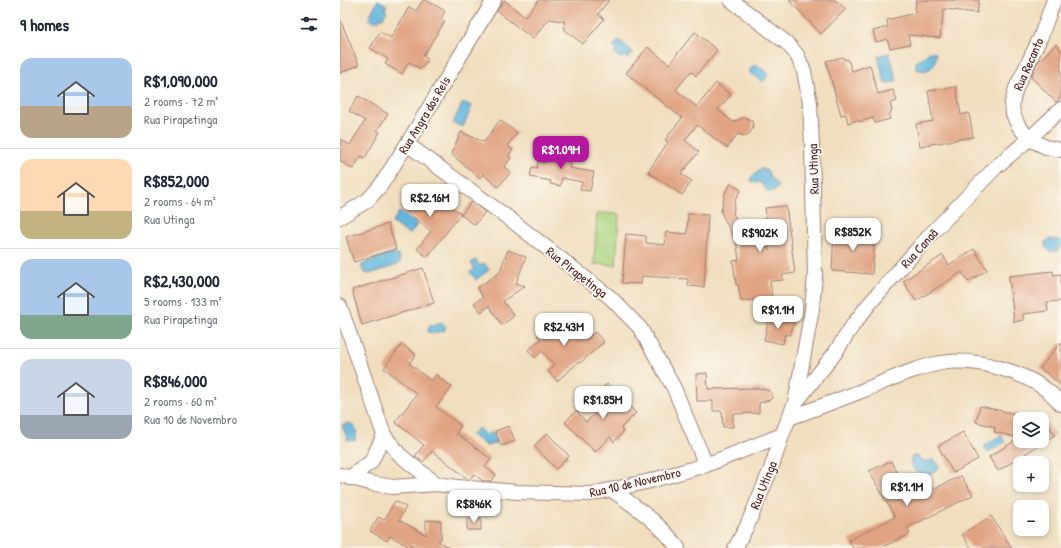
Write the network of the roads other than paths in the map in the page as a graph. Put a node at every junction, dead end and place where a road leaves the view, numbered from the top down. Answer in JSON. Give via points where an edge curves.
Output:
{"nodes":[{"id":1,"x":494,"y":0,"type":"edge"},
{"id":2,"x":732,"y":0,"type":"edge"},
{"id":3,"x":1054,"y":0,"type":"edge"},
{"id":4,"x":1061,"y":109,"type":"edge"},
{"id":5,"x":1029,"y":139,"type":"junction"},
{"id":6,"x":407,"y":144,"type":"junction"},
{"id":7,"x":1061,"y":150,"type":"edge"},
{"id":8,"x":340,"y":216,"type":"edge"},
{"id":9,"x":340,"y":306,"type":"edge"},
{"id":10,"x":795,"y":403,"type":"junction"},
{"id":11,"x":1061,"y":404,"type":"edge"},
{"id":12,"x":789,"y":418,"type":"junction"},
{"id":13,"x":384,"y":435,"type":"junction"},
{"id":14,"x":782,"y":435,"type":"junction"},
{"id":15,"x":706,"y":465,"type":"junction"},
{"id":16,"x":344,"y":476,"type":"edge"},
{"id":17,"x":437,"y":484,"type":"junction"},
{"id":18,"x":612,"y":490,"type":"junction"},
{"id":19,"x":678,"y":548,"type":"edge"},
{"id":20,"x":735,"y":548,"type":"edge"}],
"edges":[{"from":1,"to":6,"type":"street","name":"Rua Angra dos Reis"},
{"from":2,"to":10,"type":"street","name":"Rua Utinga","via":[[788,44],[804,71],[809,97],[815,275],[812,309]]},
{"from":3,"to":5,"type":"street","name":"Rua Recanto","via":[[1012,103],[1018,125]]},
{"from":4,"to":5,"type":"street","name":"Rua Canaã"},
{"from":5,"to":7,"type":"street","name":"Rua Recanto","via":[[1046,147]]},
{"from":5,"to":10,"type":"street","name":"Rua Canaã","via":[[996,167],[928,237],[853,325],[835,353]]},
{"from":6,"to":8,"type":"street","name":"Rua Angra dos Reis","via":[[381,185],[368,200]]},
{"from":6,"to":15,"type":"street","name":"Rua Pirapetinga","via":[[612,298],[640,328],[674,388]]},
{"from":9,"to":13,"type":"street"},
{"from":10,"to":12,"type":"street","name":"Rua Utinga"},
{"from":11,"to":12,"type":"street","via":[[1030,380],[1008,370],[958,362],[942,363],[911,371]]},
{"from":12,"to":14,"type":"street","name":"Rua Utinga"},
{"from":13,"to":16,"type":"street","via":[[371,462]]},
{"from":13,"to":17,"type":"street","via":[[399,454]]},
{"from":14,"to":15,"type":"street","name":"Rua 10 de Novembro"},
{"from":14,"to":20,"type":"street","name":"Rua Utinga","via":[[771,469]]},
{"from":15,"to":18,"type":"street","name":"Rua 10 de Novembro"},
{"from":16,"to":17,"type":"street","name":"Rua 10 de Novembro","via":[[392,487]]},
{"from":17,"to":18,"type":"street","name":"Rua 10 de Novembro","via":[[541,493],[591,494]]},
{"from":18,"to":19,"type":"street","via":[[651,519]]}]}
